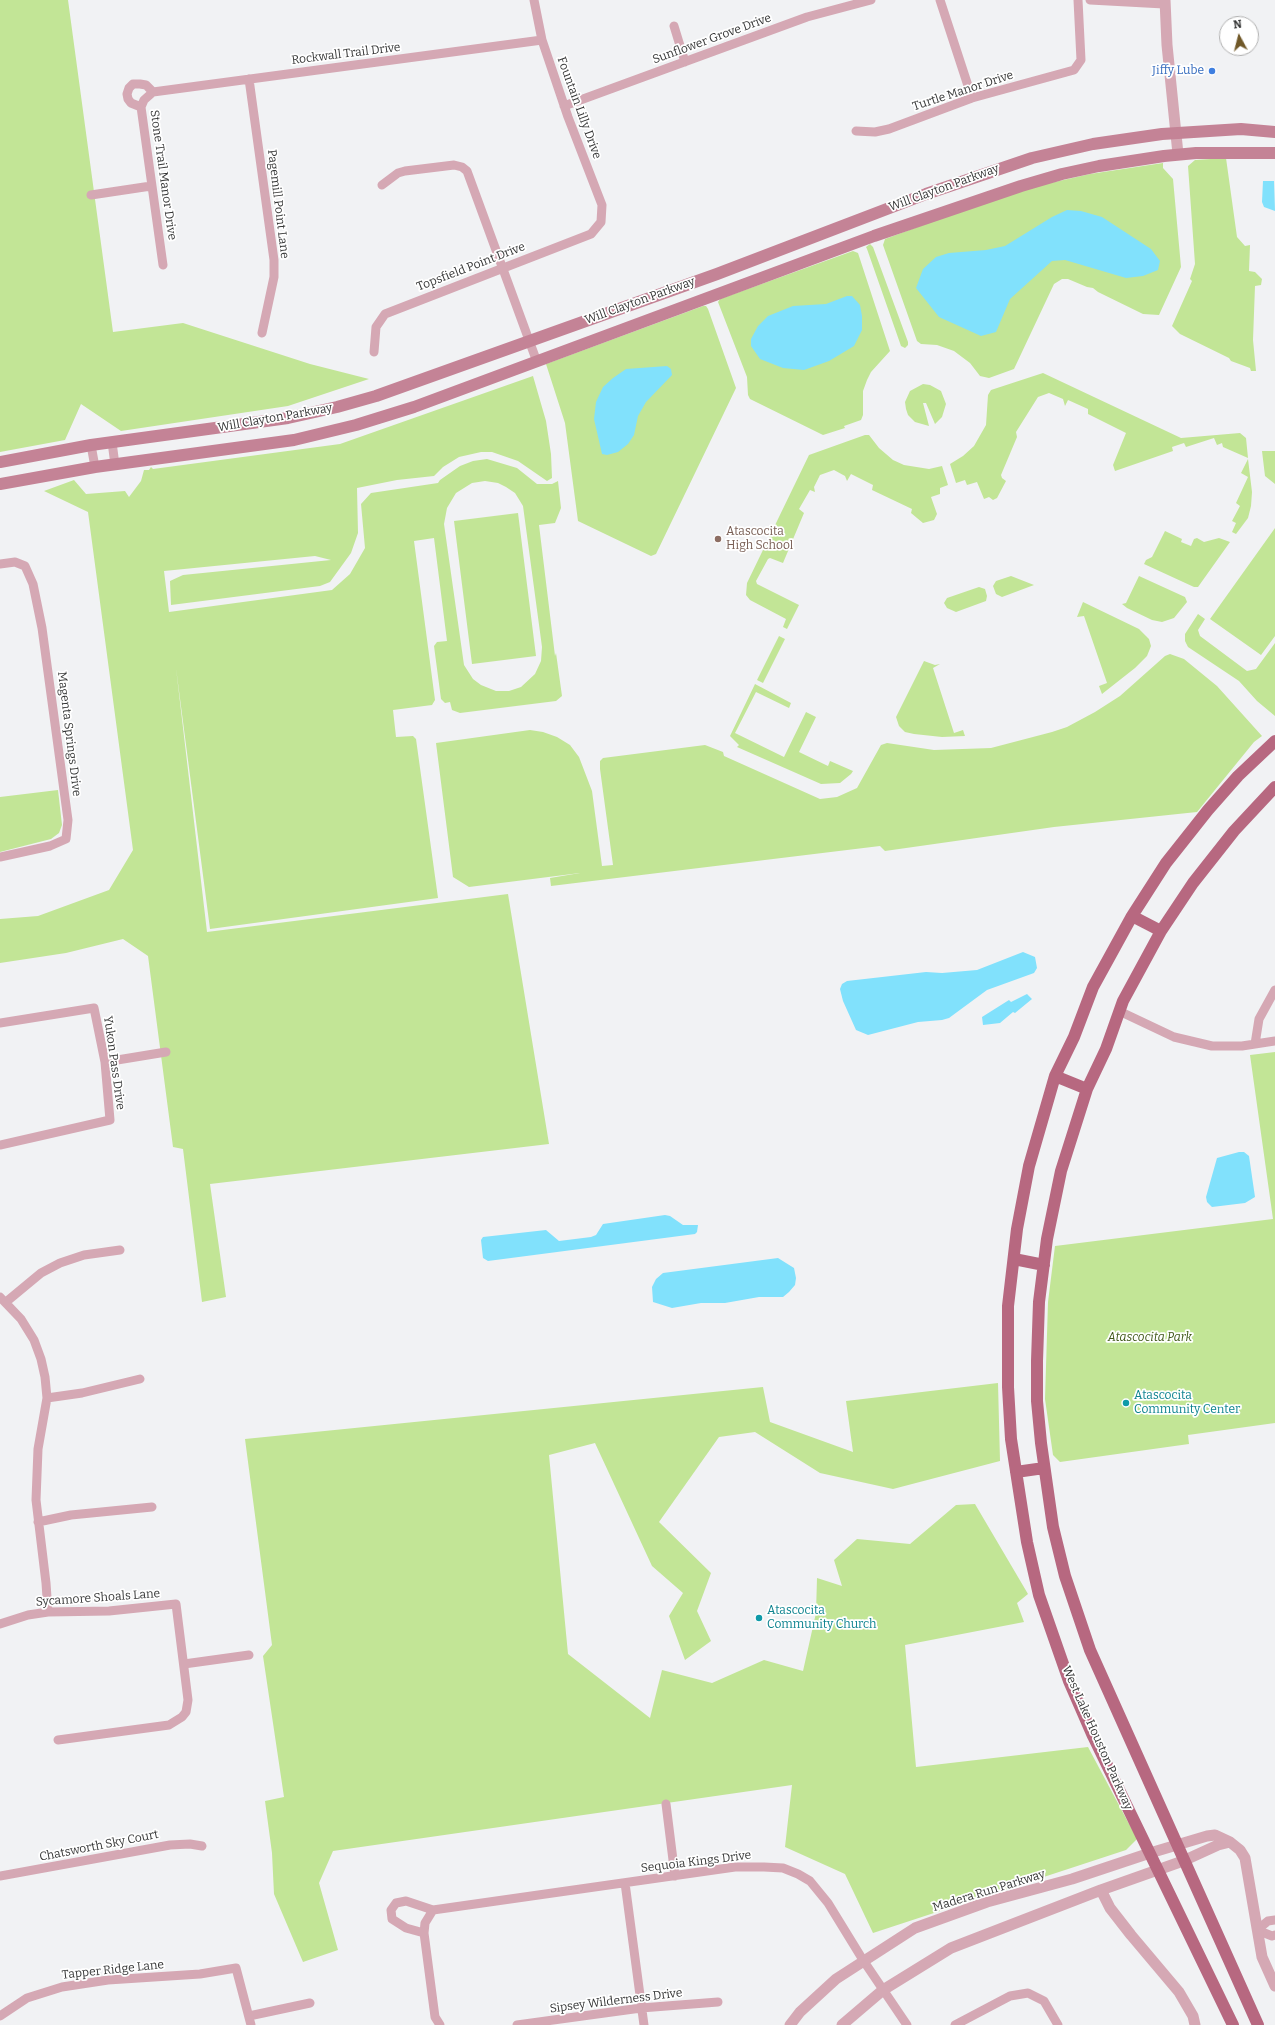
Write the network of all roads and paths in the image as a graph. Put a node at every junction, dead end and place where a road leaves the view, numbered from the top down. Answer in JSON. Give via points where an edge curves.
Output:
{"nodes":[{"id":1,"x":534,"y":0,"type":"edge"},
{"id":2,"x":870,"y":0,"type":"edge"},
{"id":3,"x":940,"y":0,"type":"edge"},
{"id":4,"x":1078,"y":0,"type":"edge"},
{"id":5,"x":1090,"y":0,"type":"edge"},
{"id":6,"x":1164,"y":2,"type":"edge"},
{"id":7,"x":674,"y":26,"type":"dead end"},
{"id":8,"x":542,"y":40,"type":"junction"},
{"id":9,"x":685,"y":62,"type":"junction"},
{"id":10,"x":249,"y":79,"type":"junction"},
{"id":11,"x":153,"y":92,"type":"junction"},
{"id":12,"x":972,"y":98,"type":"junction"},
{"id":13,"x":564,"y":106,"type":"junction"},
{"id":14,"x":141,"y":108,"type":"junction"},
{"id":15,"x":856,"y":131,"type":"dead end"},
{"id":16,"x":1176,"y":132,"type":"junction"},
{"id":17,"x":1275,"y":132,"type":"edge"},
{"id":18,"x":1275,"y":153,"type":"edge"},
{"id":19,"x":1178,"y":154,"type":"junction"},
{"id":20,"x":382,"y":185,"type":"dead end"},
{"id":21,"x":151,"y":186,"type":"junction"},
{"id":22,"x":90,"y":195,"type":"dead end"},
{"id":23,"x":601,"y":222,"type":"joint"},
{"id":24,"x":163,"y":265,"type":"dead end"},
{"id":25,"x":504,"y":267,"type":"junction"},
{"id":26,"x":701,"y":279,"type":"junction"},
{"id":27,"x":708,"y":298,"type":"junction"},
{"id":28,"x":262,"y":332,"type":"dead end"},
{"id":29,"x":530,"y":341,"type":"junction"},
{"id":30,"x":374,"y":352,"type":"dead end"},
{"id":31,"x":537,"y":362,"type":"junction"},
{"id":32,"x":112,"y":442,"type":"junction"},
{"id":33,"x":91,"y":445,"type":"junction"},
{"id":34,"x":0,"y":462,"type":"edge"},
{"id":35,"x":115,"y":465,"type":"junction"},
{"id":36,"x":95,"y":467,"type":"junction"},
{"id":37,"x":0,"y":484,"type":"edge"},
{"id":38,"x":0,"y":564,"type":"edge"},
{"id":39,"x":1275,"y":741,"type":"edge"},
{"id":40,"x":1275,"y":787,"type":"edge"},
{"id":41,"x":0,"y":857,"type":"edge"},
{"id":42,"x":1132,"y":916,"type":"junction"},
{"id":43,"x":1161,"y":931,"type":"junction"},
{"id":44,"x":1275,"y":990,"type":"edge"},
{"id":45,"x":1119,"y":1011,"type":"junction"},
{"id":46,"x":0,"y":1023,"type":"edge"},
{"id":47,"x":1275,"y":1041,"type":"edge"},
{"id":48,"x":1255,"y":1044,"type":"junction"},
{"id":49,"x":166,"y":1052,"type":"dead end"},
{"id":50,"x":105,"y":1062,"type":"junction"},
{"id":51,"x":1055,"y":1076,"type":"junction"},
{"id":52,"x":1087,"y":1089,"type":"junction"},
{"id":53,"x":0,"y":1145,"type":"edge"},
{"id":54,"x":120,"y":1250,"type":"dead end"},
{"id":55,"x":1014,"y":1259,"type":"junction"},
{"id":56,"x":1044,"y":1265,"type":"junction"},
{"id":57,"x":3,"y":1300,"type":"edge"},
{"id":58,"x":140,"y":1379,"type":"dead end"},
{"id":59,"x":46,"y":1398,"type":"junction"},
{"id":60,"x":1044,"y":1468,"type":"junction"},
{"id":61,"x":1016,"y":1472,"type":"junction"},
{"id":62,"x":152,"y":1507,"type":"dead end"},
{"id":63,"x":38,"y":1522,"type":"junction"},
{"id":64,"x":48,"y":1612,"type":"junction"},
{"id":65,"x":0,"y":1624,"type":"edge"},
{"id":66,"x":249,"y":1655,"type":"dead end"},
{"id":67,"x":184,"y":1664,"type":"junction"},
{"id":68,"x":58,"y":1740,"type":"dead end"},
{"id":69,"x":666,"y":1804,"type":"dead end"},
{"id":70,"x":1230,"y":1842,"type":"junction"},
{"id":71,"x":1176,"y":1845,"type":"junction"},
{"id":72,"x":202,"y":1846,"type":"dead end"},
{"id":73,"x":1150,"y":1853,"type":"junction"},
{"id":74,"x":1183,"y":1860,"type":"junction"},
{"id":75,"x":1158,"y":1870,"type":"junction"},
{"id":76,"x":0,"y":1876,"type":"edge"},
{"id":77,"x":675,"y":1876,"type":"junction"},
{"id":78,"x":626,"y":1883,"type":"junction"},
{"id":79,"x":1101,"y":1890,"type":"junction"},
{"id":80,"x":433,"y":1910,"type":"junction"},
{"id":81,"x":1275,"y":1920,"type":"edge"},
{"id":82,"x":1257,"y":1930,"type":"junction"},
{"id":83,"x":424,"y":1933,"type":"junction"},
{"id":84,"x":1275,"y":1935,"type":"edge"},
{"id":85,"x":863,"y":1960,"type":"junction"},
{"id":86,"x":1275,"y":1986,"type":"edge"},
{"id":87,"x":884,"y":1990,"type":"junction"},
{"id":88,"x":718,"y":2002,"type":"dead end"},
{"id":89,"x":310,"y":2003,"type":"dead end"},
{"id":90,"x":641,"y":2008,"type":"junction"},
{"id":91,"x":0,"y":2016,"type":"edge"},
{"id":92,"x":250,"y":2021,"type":"edge"},
{"id":93,"x":440,"y":2025,"type":"edge"},
{"id":94,"x":517,"y":2025,"type":"edge"},
{"id":95,"x":644,"y":2025,"type":"edge"},
{"id":96,"x":790,"y":2025,"type":"edge"},
{"id":97,"x":842,"y":2025,"type":"edge"},
{"id":98,"x":907,"y":2025,"type":"edge"},
{"id":99,"x":955,"y":2025,"type":"edge"},
{"id":100,"x":1058,"y":2025,"type":"edge"},
{"id":101,"x":1195,"y":2025,"type":"edge"},
{"id":102,"x":1233,"y":2025,"type":"edge"},
{"id":103,"x":1258,"y":2025,"type":"edge"}],
"edges":[{"from":1,"to":8,"type":"street","name":"Fountain Lilly Drive"},
{"from":2,"to":9,"type":"street","name":"Sunflower Grove Drive","via":[[807,17]]},
{"from":3,"to":12,"type":"street"},
{"from":4,"to":12,"type":"street","name":"Turtle Manor Drive","via":[[1081,60],[1077,67],[1065,74]]},
{"from":5,"to":6,"type":"street"},
{"from":6,"to":16,"type":"street"},
{"from":7,"to":9,"type":"street"},
{"from":8,"to":10,"type":"street","name":"Rockwall Trail Drive"},
{"from":8,"to":13,"type":"street","name":"Fountain Lilly Drive"},
{"from":9,"to":13,"type":"street","name":"Sunflower Grove Drive"},
{"from":10,"to":11,"type":"street","name":"Rockwall Trail Drive"},
{"from":10,"to":28,"type":"street","name":"Pagemill Point Lane","via":[[274,260],[274,277]]},
{"from":11,"to":14,"type":"street","name":"Stone Trail Manor Drive","via":[[144,100]]},
{"from":11,"to":14,"type":"street","via":[[146,85],[133,84],[129,88],[128,99]]},
{"from":12,"to":15,"type":"street","name":"Turtle Manor Drive","via":[[888,129],[875,132]]},
{"from":13,"to":23,"type":"street","name":"Fountain Lilly Drive","via":[[602,205]]},
{"from":14,"to":21,"type":"street","name":"Stone Trail Manor Drive"},
{"from":16,"to":17,"type":"main road","name":"Will Clayton Parkway"},
{"from":16,"to":19,"type":"street"},
{"from":16,"to":26,"type":"main road","name":"Will Clayton Parkway","via":[[1093,144],[1000,167]]},
{"from":18,"to":19,"type":"main road","name":"Will Clayton Parkway"},
{"from":19,"to":27,"type":"main road","name":"Will Clayton Parkway","via":[[1094,167],[1021,186],[874,236]]},
{"from":20,"to":25,"type":"street","via":[[398,172],[448,165],[462,167],[471,179]]},
{"from":21,"to":22,"type":"street"},
{"from":21,"to":24,"type":"street","name":"Stone Trail Manor Drive"},
{"from":23,"to":25,"type":"street","name":"Topsfield Point Drive","via":[[591,234]]},
{"from":25,"to":29,"type":"street"},
{"from":25,"to":30,"type":"street","name":"Topsfield Point Drive","via":[[385,314],[376,327]]},
{"from":26,"to":27,"type":"main road"},
{"from":26,"to":29,"type":"main road","name":"Will Clayton Parkway"},
{"from":27,"to":31,"type":"main road","name":"Will Clayton Parkway"},
{"from":29,"to":31,"type":"street"},
{"from":29,"to":32,"type":"main road","name":"Will Clayton Parkway","via":[[404,387],[316,413]]},
{"from":31,"to":35,"type":"main road","name":"Will Clayton Parkway","via":[[414,407],[324,434]]},
{"from":32,"to":33,"type":"main road","name":"Will Clayton Parkway"},
{"from":32,"to":35,"type":"street"},
{"from":33,"to":34,"type":"main road","name":"Will Clayton Parkway"},
{"from":33,"to":36,"type":"street"},
{"from":35,"to":36,"type":"main road","name":"Will Clayton Parkway"},
{"from":36,"to":37,"type":"main road","name":"Will Clayton Parkway"},
{"from":38,"to":41,"type":"street","name":"Magenta Springs Drive","via":[[15,562],[25,566],[32,584],[42,628],[68,820],[66,839],[50,846]]},
{"from":39,"to":42,"type":"main road","name":"West Lake Houston Parkway","via":[[1238,776],[1208,810],[1166,863]]},
{"from":40,"to":43,"type":"main road","via":[[1234,831]]},
{"from":42,"to":43,"type":"main road"},
{"from":42,"to":51,"type":"main road","name":"West Lake Houston Parkway","via":[[1093,987],[1074,1037]]},
{"from":43,"to":45,"type":"main road"},
{"from":44,"to":48,"type":"street","via":[[1260,1019]]},
{"from":45,"to":48,"type":"street","via":[[1181,1038],[1212,1046]]},
{"from":45,"to":52,"type":"main road","via":[[1106,1049]]},
{"from":46,"to":50,"type":"street","name":"Yukon Pass Drive","via":[[94,1008]]},
{"from":47,"to":48,"type":"street"},
{"from":49,"to":50,"type":"street"},
{"from":50,"to":53,"type":"street","name":"Yukon Pass Drive","via":[[110,1120]]},
{"from":51,"to":52,"type":"main road"},
{"from":51,"to":55,"type":"main road","name":"West Lake Houston Parkway","via":[[1029,1166]]},
{"from":52,"to":56,"type":"main road","via":[[1061,1172]]},
{"from":54,"to":57,"type":"street","via":[[84,1255],[60,1263]]},
{"from":55,"to":56,"type":"main road"},
{"from":55,"to":61,"type":"main road","name":"West Lake Houston Parkway","via":[[1008,1306],[1008,1374],[1011,1439]]},
{"from":56,"to":60,"type":"main road","via":[[1039,1302],[1037,1400]]},
{"from":57,"to":59,"type":"street","via":[[21,1319],[34,1340],[43,1365]]},
{"from":58,"to":59,"type":"street"},
{"from":59,"to":63,"type":"street","via":[[36,1479]]},
{"from":60,"to":61,"type":"main road"},
{"from":60,"to":71,"type":"main road","via":[[1053,1527],[1090,1650]]},
{"from":61,"to":73,"type":"main road","name":"West Lake Houston Parkway","via":[[1032,1568],[1069,1681]]},
{"from":62,"to":63,"type":"street","via":[[72,1515]]},
{"from":63,"to":64,"type":"street"},
{"from":64,"to":65,"type":"street","name":"Sycamore Shoals Lane"},
{"from":64,"to":67,"type":"street","name":"Sycamore Shoals Lane","via":[[109,1611],[176,1604]]},
{"from":66,"to":67,"type":"street"},
{"from":67,"to":68,"type":"street","via":[[188,1700],[182,1718],[169,1725]]},
{"from":69,"to":77,"type":"street"},
{"from":70,"to":71,"type":"street","name":"Madera Run Parkway","via":[[1215,1835]]},
{"from":70,"to":74,"type":"street"},
{"from":70,"to":82,"type":"street","via":[[1245,1858]]},
{"from":71,"to":73,"type":"street","name":"Madera Run Parkway"},
{"from":71,"to":74,"type":"main road"},
{"from":72,"to":76,"type":"street","name":"Chatsworth Sky Court","via":[[170,1845]]},
{"from":73,"to":75,"type":"main road","name":"West Lake Houston Parkway"},
{"from":73,"to":85,"type":"street","name":"Madera Run Parkway","via":[[1072,1879],[960,1910],[915,1928]]},
{"from":74,"to":75,"type":"street"},
{"from":74,"to":103,"type":"main road"},
{"from":75,"to":79,"type":"street"},
{"from":75,"to":102,"type":"main road","name":"West Lake Houston Parkway"},
{"from":77,"to":78,"type":"street","name":"Sequoia Kings Drive"},
{"from":77,"to":85,"type":"street","name":"Sequoia Kings Drive","via":[[735,1867],[783,1868],[798,1874],[810,1881],[826,1901]]},
{"from":78,"to":80,"type":"street","name":"Sequoia Kings Drive"},
{"from":78,"to":90,"type":"street"},
{"from":79,"to":87,"type":"street","via":[[951,1948]]},
{"from":79,"to":101,"type":"street","via":[[1126,1930],[1179,1992],[1193,2016]]},
{"from":80,"to":83,"type":"street","via":[[425,1923]]},
{"from":80,"to":83,"type":"street","name":"Sequoia Kings Drive","via":[[406,1902],[396,1903],[391,1910],[392,1919],[406,1928]]},
{"from":81,"to":82,"type":"street","via":[[1268,1921]]},
{"from":82,"to":84,"type":"street"},
{"from":82,"to":86,"type":"street","via":[[1262,1957]]},
{"from":83,"to":93,"type":"street","via":[[435,2017]]},
{"from":85,"to":87,"type":"street","name":"Sequoia Kings Drive"},
{"from":85,"to":96,"type":"street","name":"Madera Run Parkway","via":[[836,1979],[800,2012]]},
{"from":87,"to":97,"type":"street"},
{"from":87,"to":98,"type":"street","name":"Sequoia Kings Drive"},
{"from":88,"to":90,"type":"street","name":"Sipsey Wilderness Drive"},
{"from":89,"to":92,"type":"street"},
{"from":90,"to":94,"type":"street","name":"Sipsey Wilderness Drive"},
{"from":90,"to":95,"type":"street"},
{"from":91,"to":92,"type":"street","name":"Tapper Ridge Lane","via":[[27,1998],[62,1987],[108,1980],[200,1974],[236,1968]]},
{"from":99,"to":100,"type":"street","via":[[1010,1996],[1028,1993],[1044,2002]]}]}
